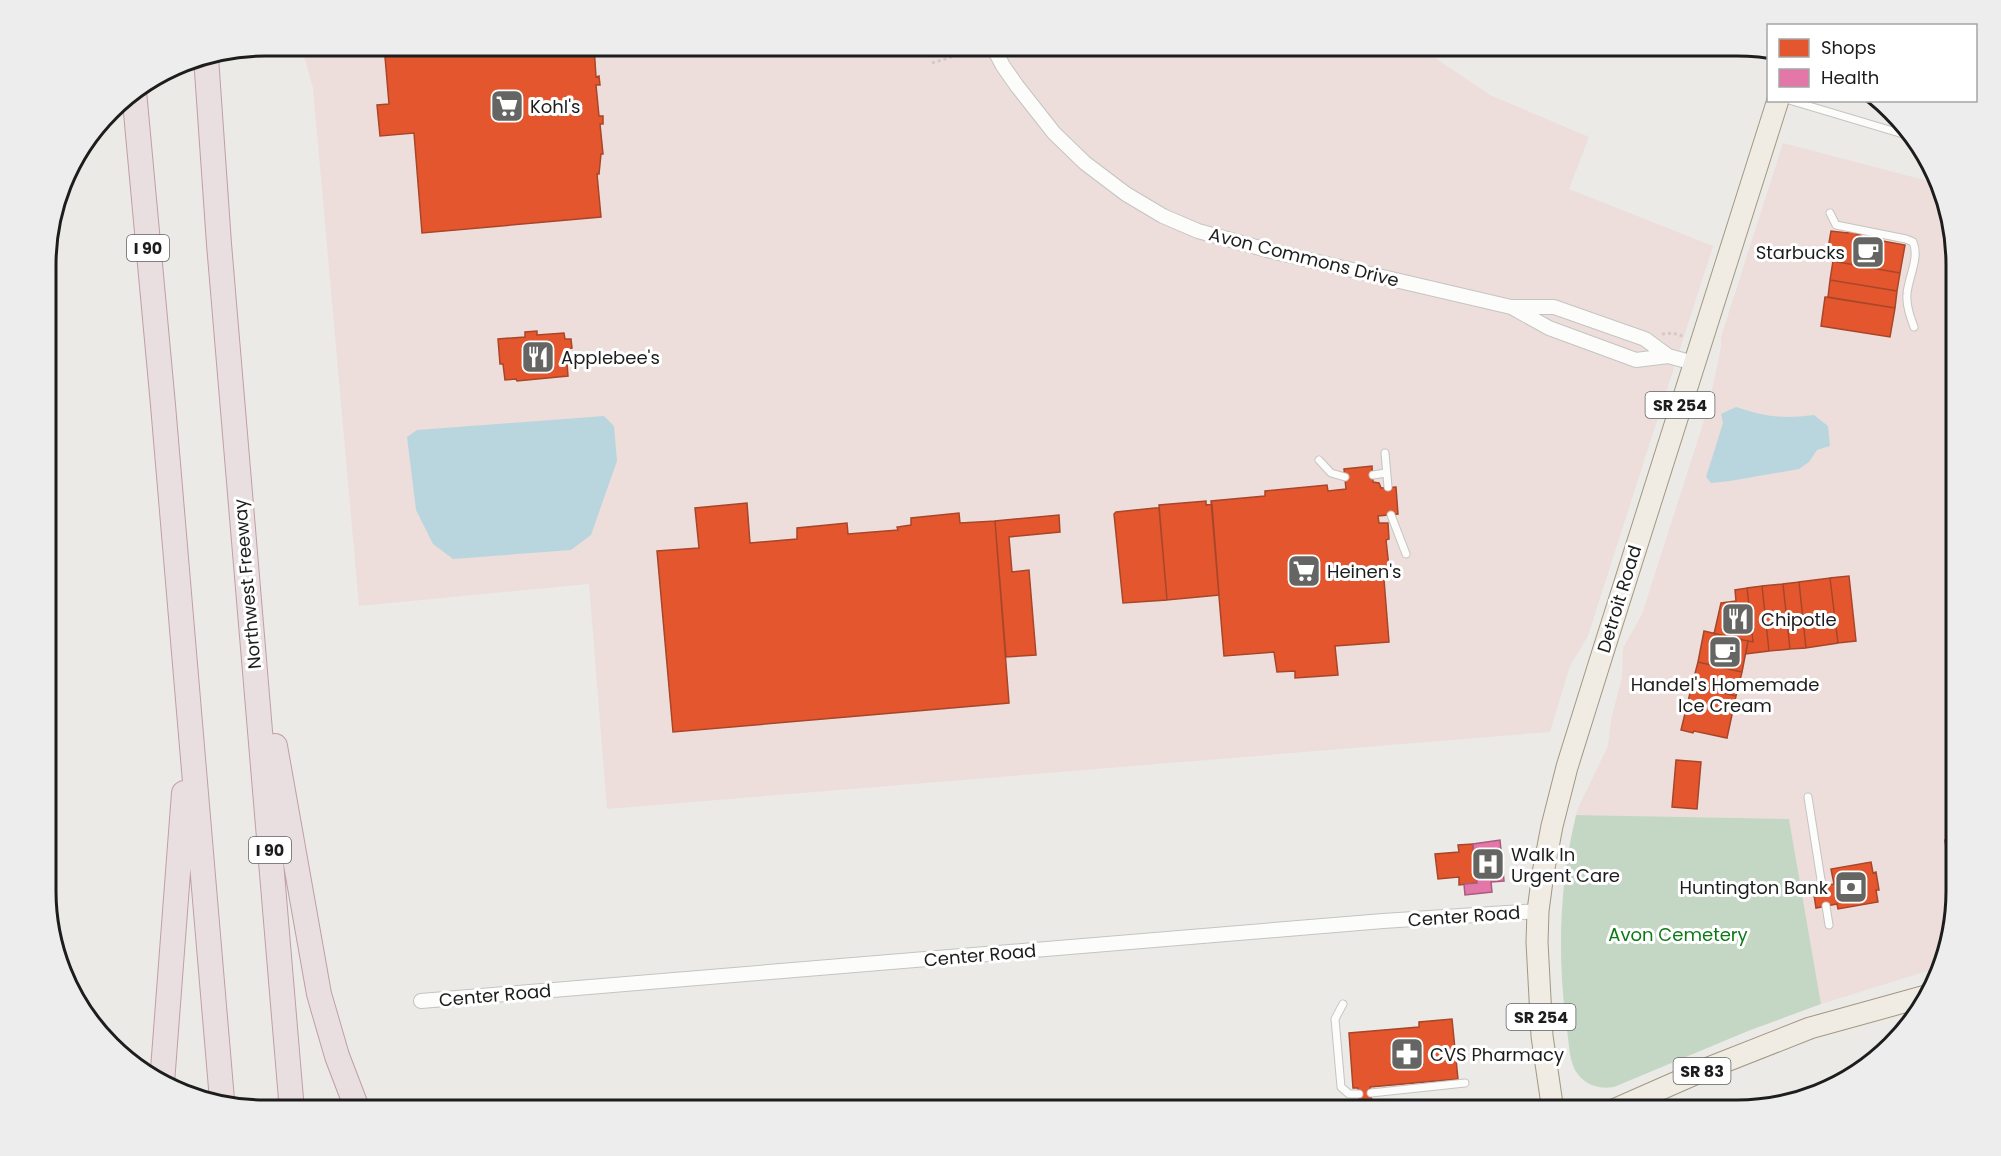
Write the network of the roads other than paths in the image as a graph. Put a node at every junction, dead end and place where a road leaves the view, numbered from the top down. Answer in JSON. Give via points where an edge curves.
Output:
{"nodes":[{"id":1,"x":998,"y":56,"type":"edge"},
{"id":2,"x":207,"y":65,"type":"edge"},
{"id":3,"x":135,"y":101,"type":"edge"},
{"id":4,"x":1777,"y":102,"type":"edge"},
{"id":5,"x":1796,"y":102,"type":"edge"},
{"id":6,"x":1898,"y":133,"type":"edge"},
{"id":7,"x":1830,"y":213,"type":"dead end"},
{"id":8,"x":1511,"y":307,"type":"junction"},
{"id":9,"x":1914,"y":327,"type":"dead end"},
{"id":10,"x":1668,"y":357,"type":"junction"},
{"id":11,"x":1694,"y":363,"type":"junction"},
{"id":12,"x":1385,"y":453,"type":"dead end"},
{"id":13,"x":1319,"y":460,"type":"dead end"},
{"id":14,"x":1386,"y":473,"type":"junction"},
{"id":15,"x":1372,"y":475,"type":"dead end"},
{"id":16,"x":1345,"y":477,"type":"dead end"},
{"id":17,"x":1388,"y":487,"type":"dead end"},
{"id":18,"x":1391,"y":515,"type":"dead end"},
{"id":19,"x":1406,"y":554,"type":"dead end"},
{"id":20,"x":247,"y":588,"type":"junction"},
{"id":21,"x":190,"y":727,"type":"junction"},
{"id":22,"x":1808,"y":797,"type":"dead end"},
{"id":23,"x":1822,"y":886,"type":"dead end"},
{"id":24,"x":1826,"y":906,"type":"dead end"},
{"id":25,"x":1538,"y":911,"type":"junction"},
{"id":26,"x":1829,"y":925,"type":"dead end"},
{"id":27,"x":1915,"y":999,"type":"edge"},
{"id":28,"x":421,"y":1001,"type":"dead end"},
{"id":29,"x":1343,"y":1004,"type":"dead end"},
{"id":30,"x":163,"y":1073,"type":"edge"},
{"id":31,"x":1465,"y":1083,"type":"dead end"},
{"id":32,"x":1371,"y":1093,"type":"dead end"},
{"id":33,"x":1359,"y":1094,"type":"dead end"},
{"id":34,"x":222,"y":1096,"type":"edge"},
{"id":35,"x":291,"y":1100,"type":"edge"},
{"id":36,"x":354,"y":1100,"type":"edge"},
{"id":37,"x":1551,"y":1100,"type":"edge"},
{"id":38,"x":1636,"y":1100,"type":"edge"}],
"edges":[{"from":1,"to":8,"type":"street","name":"Avon Commons Drive","via":[[1054,133],[1126,195],[1163,216],[1243,245]]},
{"from":2,"to":20,"type":"highway","name":"Northwest Freeway","number":"I 90"},
{"from":3,"to":21,"type":"highway","number":"I 90"},
{"from":4,"to":11,"type":"main road","name":"Detroit Road","number":"SR 254"},
{"from":5,"to":6,"type":"lane"},
{"from":7,"to":9,"type":"lane","via":[[1836,225],[1913,242],[1916,252],[1907,298]]},
{"from":8,"to":10,"type":"street","name":"Avon Commons Drive","via":[[1549,328],[1636,360]]},
{"from":8,"to":10,"type":"street","name":"Avon Commons Drive","via":[[1554,308],[1645,339]]},
{"from":10,"to":11,"type":"street","name":"Avon Commons Drive"},
{"from":11,"to":25,"type":"main road","name":"Detroit Road","number":"SR 254","via":[[1568,767],[1547,848]]},
{"from":12,"to":14,"type":"lane"},
{"from":13,"to":16,"type":"lane","via":[[1331,473]]},
{"from":14,"to":15,"type":"lane"},
{"from":14,"to":17,"type":"lane"},
{"from":18,"to":19,"type":"lane"},
{"from":20,"to":35,"type":"highway","name":"Northwest Freeway","number":"I 90"},
{"from":20,"to":36,"type":"highway","via":[[320,994],[327,1026]]},
{"from":21,"to":30,"type":"highway"},
{"from":21,"to":34,"type":"highway","number":"I 90"},
{"from":22,"to":23,"type":"lane"},
{"from":24,"to":26,"type":"lane"},
{"from":25,"to":28,"type":"street","name":"Center Road"},
{"from":25,"to":37,"type":"main road","name":"Detroit Road","number":"SR 254","via":[[1542,1036]]},
{"from":27,"to":38,"type":"main road","number":"SR 83","via":[[1810,1028]]},
{"from":29,"to":33,"type":"lane","via":[[1335,1019],[1341,1087],[1349,1094]]},
{"from":31,"to":32,"type":"lane"}]}
